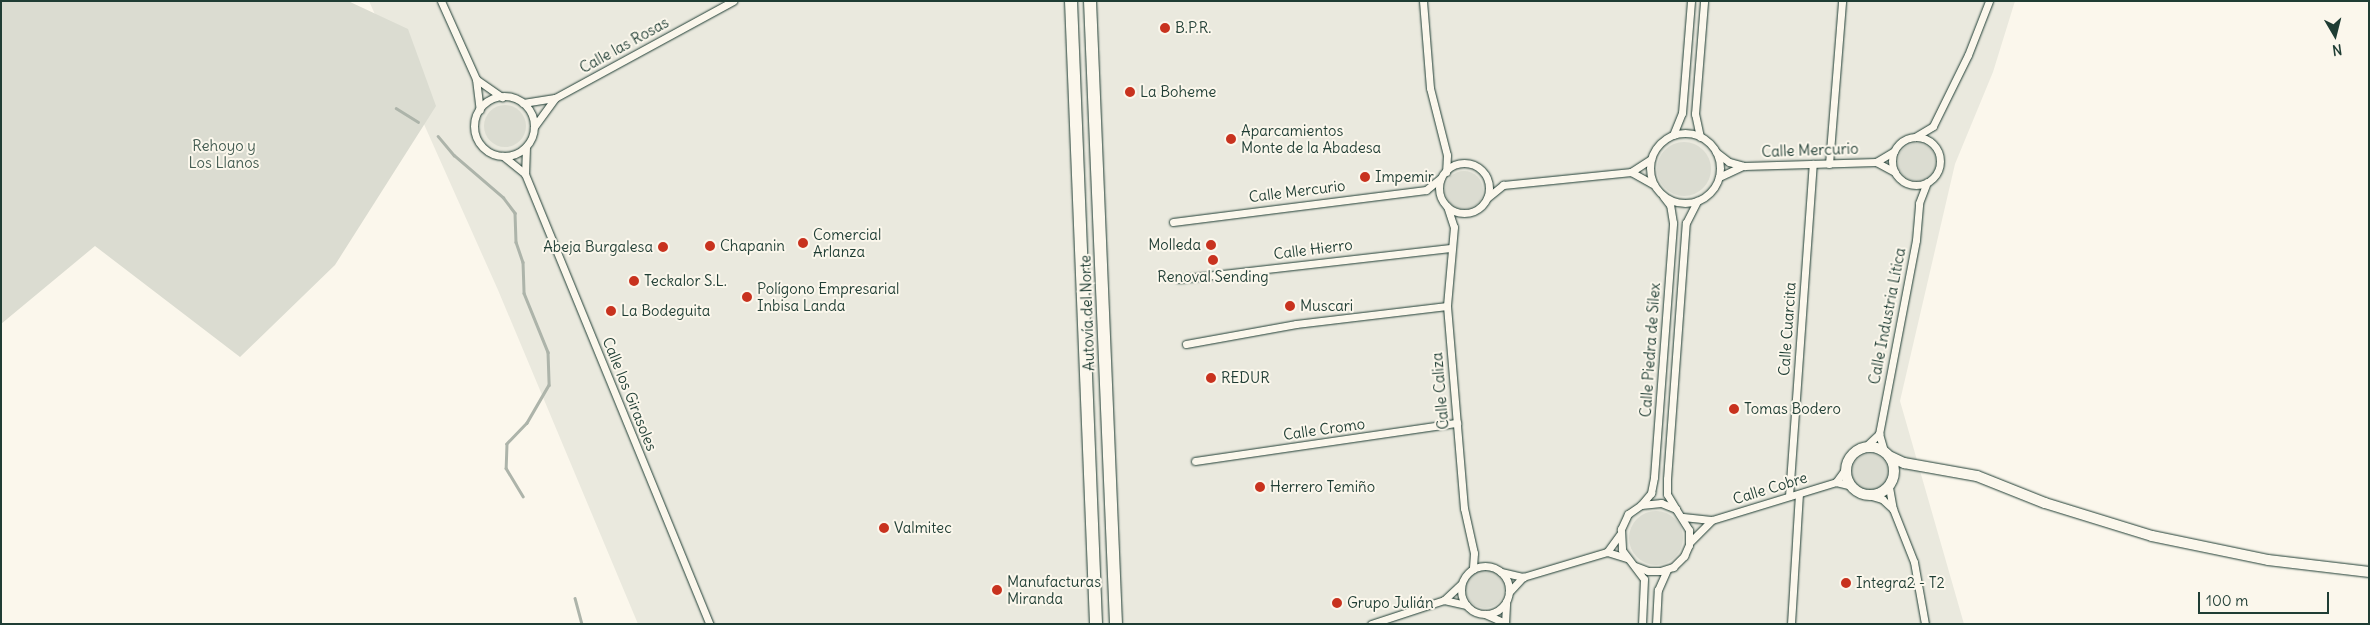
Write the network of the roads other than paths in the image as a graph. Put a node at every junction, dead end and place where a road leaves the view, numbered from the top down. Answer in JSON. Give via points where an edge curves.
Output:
{"nodes":[{"id":1,"x":441,"y":1,"type":"edge"},
{"id":2,"x":733,"y":1,"type":"edge"},
{"id":3,"x":1071,"y":1,"type":"edge"},
{"id":4,"x":1090,"y":1,"type":"edge"},
{"id":5,"x":1423,"y":1,"type":"edge"},
{"id":6,"x":1691,"y":1,"type":"edge"},
{"id":7,"x":1704,"y":1,"type":"edge"},
{"id":8,"x":1842,"y":1,"type":"edge"},
{"id":9,"x":1989,"y":1,"type":"edge"},
{"id":10,"x":476,"y":79,"type":"junction"},
{"id":11,"x":502,"y":97,"type":"junction"},
{"id":12,"x":556,"y":98,"type":"junction"},
{"id":13,"x":523,"y":103,"type":"junction"},
{"id":14,"x":480,"y":110,"type":"junction"},
{"id":15,"x":1933,"y":126,"type":"junction"},
{"id":16,"x":534,"y":127,"type":"junction"},
{"id":17,"x":1673,"y":135,"type":"junction"},
{"id":18,"x":1915,"y":136,"type":"junction"},
{"id":19,"x":1700,"y":137,"type":"junction"},
{"id":20,"x":1935,"y":146,"type":"junction"},
{"id":21,"x":526,"y":147,"type":"junction"},
{"id":22,"x":1715,"y":151,"type":"junction"},
{"id":23,"x":1894,"y":151,"type":"junction"},
{"id":24,"x":1447,"y":155,"type":"junction"},
{"id":25,"x":503,"y":156,"type":"junction"},
{"id":26,"x":1651,"y":159,"type":"junction"},
{"id":27,"x":1876,"y":162,"type":"junction"},
{"id":28,"x":1468,"y":164,"type":"junction"},
{"id":29,"x":1813,"y":164,"type":"junction"},
{"id":30,"x":1829,"y":164,"type":"junction"},
{"id":31,"x":1744,"y":166,"type":"junction"},
{"id":32,"x":1632,"y":172,"type":"junction"},
{"id":33,"x":1895,"y":172,"type":"junction"},
{"id":34,"x":525,"y":174,"type":"junction"},
{"id":35,"x":1444,"y":175,"type":"junction"},
{"id":36,"x":1486,"y":176,"type":"junction"},
{"id":37,"x":1718,"y":177,"type":"junction"},
{"id":38,"x":1927,"y":182,"type":"junction"},
{"id":39,"x":1907,"y":183,"type":"junction"},
{"id":40,"x":1503,"y":185,"type":"junction"},
{"id":41,"x":1654,"y":185,"type":"junction"},
{"id":42,"x":1426,"y":190,"type":"junction"},
{"id":43,"x":1663,"y":196,"type":"junction"},
{"id":44,"x":1487,"y":198,"type":"junction"},
{"id":45,"x":1697,"y":201,"type":"junction"},
{"id":46,"x":1919,"y":203,"type":"junction"},
{"id":47,"x":1445,"y":204,"type":"junction"},
{"id":48,"x":1470,"y":212,"type":"junction"},
{"id":49,"x":1173,"y":222,"type":"dead end"},
{"id":50,"x":1454,"y":227,"type":"junction"},
{"id":51,"x":1450,"y":248,"type":"junction"},
{"id":52,"x":1179,"y":279,"type":"dead end"},
{"id":53,"x":1448,"y":306,"type":"junction"},
{"id":54,"x":1186,"y":344,"type":"dead end"},
{"id":55,"x":1457,"y":423,"type":"junction"},
{"id":56,"x":1878,"y":434,"type":"junction"},
{"id":57,"x":1864,"y":448,"type":"junction"},
{"id":58,"x":1886,"y":453,"type":"junction"},
{"id":59,"x":1195,"y":461,"type":"dead end"},
{"id":60,"x":1923,"y":466,"type":"junction"},
{"id":61,"x":1846,"y":468,"type":"junction"},
{"id":62,"x":1895,"y":474,"type":"junction"},
{"id":63,"x":1836,"y":482,"type":"junction"},
{"id":64,"x":1852,"y":486,"type":"junction"},
{"id":65,"x":1889,"y":486,"type":"junction"},
{"id":66,"x":1799,"y":494,"type":"junction"},
{"id":67,"x":1868,"y":495,"type":"junction"},
{"id":68,"x":1789,"y":496,"type":"junction"},
{"id":69,"x":1640,"y":505,"type":"junction"},
{"id":70,"x":1676,"y":509,"type":"junction"},
{"id":71,"x":1893,"y":509,"type":"junction"},
{"id":72,"x":1683,"y":516,"type":"junction"},
{"id":73,"x":1712,"y":520,"type":"junction"},
{"id":74,"x":1620,"y":534,"type":"junction"},
{"id":75,"x":1690,"y":542,"type":"junction"},
{"id":76,"x":1607,"y":552,"type":"junction"},
{"id":77,"x":1474,"y":553,"type":"junction"},
{"id":78,"x":1627,"y":558,"type":"junction"},
{"id":79,"x":1489,"y":566,"type":"junction"},
{"id":80,"x":1635,"y":566,"type":"junction"},
{"id":81,"x":1473,"y":568,"type":"junction"},
{"id":82,"x":1667,"y":570,"type":"junction"},
{"id":83,"x":1501,"y":572,"type":"junction"},
{"id":84,"x":2369,"y":572,"type":"edge"},
{"id":85,"x":1523,"y":577,"type":"junction"},
{"id":86,"x":1461,"y":584,"type":"junction"},
{"id":87,"x":1509,"y":592,"type":"junction"},
{"id":88,"x":1444,"y":600,"type":"junction"},
{"id":89,"x":1506,"y":601,"type":"junction"},
{"id":90,"x":1466,"y":604,"type":"junction"},
{"id":91,"x":1485,"y":614,"type":"junction"},
{"id":92,"x":710,"y":624,"type":"edge"},
{"id":93,"x":1096,"y":624,"type":"edge"},
{"id":94,"x":1116,"y":624,"type":"edge"},
{"id":95,"x":1371,"y":624,"type":"edge"},
{"id":96,"x":1505,"y":624,"type":"edge"},
{"id":97,"x":1642,"y":624,"type":"edge"},
{"id":98,"x":1656,"y":624,"type":"edge"},
{"id":99,"x":1791,"y":624,"type":"edge"},
{"id":100,"x":1925,"y":624,"type":"edge"}],
"edges":[{"from":1,"to":10,"type":"street"},
{"from":2,"to":12,"type":"street","name":"Calle las Rosas"},
{"from":3,"to":93,"type":"highway","name":"Autovía del Norte"},
{"from":4,"to":94,"type":"highway","name":"Autovía del Norte"},
{"from":5,"to":24,"type":"street","via":[[1430,88]]},
{"from":6,"to":17,"type":"street","via":[[1682,113]]},
{"from":7,"to":19,"type":"street","via":[[1695,114]]},
{"from":8,"to":30,"type":"street"},
{"from":9,"to":15,"type":"street","via":[[1968,55]]},
{"from":10,"to":11,"type":"street"},
{"from":10,"to":14,"type":"street"},
{"from":11,"to":13,"type":"street"},
{"from":11,"to":14,"type":"street","via":[[493,99]]},
{"from":12,"to":13,"type":"street","name":"Calle las Rosas"},
{"from":12,"to":16,"type":"street","name":"Calle las Rosas"},
{"from":13,"to":16,"type":"street","via":[[533,118]]},
{"from":14,"to":25,"type":"street","via":[[475,124],[479,142],[494,154]]},
{"from":15,"to":18,"type":"street"},
{"from":15,"to":20,"type":"street"},
{"from":16,"to":21,"type":"street"},
{"from":17,"to":19,"type":"street","via":[[1682,133]]},
{"from":17,"to":26,"type":"street","via":[[1663,141]]},
{"from":18,"to":20,"type":"street"},
{"from":18,"to":23,"type":"street","via":[[1901,142]]},
{"from":19,"to":22,"type":"street"},
{"from":20,"to":38,"type":"street","via":[[1940,166]]},
{"from":21,"to":25,"type":"street","via":[[516,154]]},
{"from":21,"to":34,"type":"street","name":"Calle los Girasoles"},
{"from":22,"to":31,"type":"street","name":"Calle Mercurio","via":[[1729,162]]},
{"from":22,"to":37,"type":"street"},
{"from":23,"to":27,"type":"street","name":"Calle Mercurio"},
{"from":23,"to":33,"type":"street"},
{"from":24,"to":28,"type":"street"},
{"from":24,"to":35,"type":"street"},
{"from":25,"to":34,"type":"street","name":"Calle los Girasoles"},
{"from":26,"to":32,"type":"street"},
{"from":26,"to":41,"type":"street"},
{"from":27,"to":30,"type":"street","name":"Calle Mercurio"},
{"from":27,"to":33,"type":"street","name":"Calle Mercurio"},
{"from":28,"to":35,"type":"street","via":[[1458,164]]},
{"from":28,"to":36,"type":"street"},
{"from":29,"to":30,"type":"street","name":"Calle Mercurio"},
{"from":29,"to":31,"type":"street","name":"Calle Mercurio"},
{"from":29,"to":68,"type":"street","name":"Calle Cuarcita"},
{"from":31,"to":37,"type":"street","name":"Calle Mercurio"},
{"from":32,"to":40,"type":"street"},
{"from":32,"to":41,"type":"street"},
{"from":33,"to":39,"type":"street"},
{"from":34,"to":92,"type":"street","name":"Calle los Girasoles"},
{"from":35,"to":42,"type":"street","name":"Calle Mercurio"},
{"from":35,"to":47,"type":"street","via":[[1439,190]]},
{"from":36,"to":40,"type":"street"},
{"from":36,"to":44,"type":"street"},
{"from":37,"to":45,"type":"street","via":[[1711,191]]},
{"from":38,"to":39,"type":"street"},
{"from":38,"to":46,"type":"street","name":"Calle Industria Lítica"},
{"from":39,"to":46,"type":"street"},
{"from":40,"to":44,"type":"street"},
{"from":41,"to":43,"type":"street"},
{"from":42,"to":47,"type":"street"},
{"from":42,"to":49,"type":"street","name":"Calle Mercurio"},
{"from":43,"to":45,"type":"street","via":[[1685,203]]},
{"from":43,"to":69,"type":"street","name":"Calle Piedra de Sílex","via":[[1670,205],[1673,224],[1658,428],[1651,493]]},
{"from":44,"to":48,"type":"street"},
{"from":45,"to":70,"type":"street","name":"Calle Piedra de Sílex","via":[[1686,223],[1667,479],[1667,494]]},
{"from":46,"to":56,"type":"street","name":"Calle Industria Lítica","via":[[1916,240]]},
{"from":47,"to":48,"type":"street","via":[[1455,211]]},
{"from":47,"to":50,"type":"street","name":"Calle Caliza"},
{"from":48,"to":50,"type":"street"},
{"from":50,"to":51,"type":"street","name":"Calle Caliza"},
{"from":51,"to":52,"type":"street","name":"Calle Hierro"},
{"from":51,"to":53,"type":"street","name":"Calle Caliza"},
{"from":53,"to":54,"type":"street","via":[[1296,324]]},
{"from":53,"to":55,"type":"street","name":"Calle Caliza"},
{"from":55,"to":59,"type":"street","name":"Calle Cromo"},
{"from":55,"to":77,"type":"street","name":"Calle Caliza","via":[[1464,508]]},
{"from":56,"to":57,"type":"street"},
{"from":56,"to":58,"type":"street"},
{"from":57,"to":58,"type":"street"},
{"from":57,"to":61,"type":"street","via":[[1852,456]]},
{"from":58,"to":60,"type":"street"},
{"from":58,"to":62,"type":"street"},
{"from":60,"to":62,"type":"street"},
{"from":60,"to":84,"type":"street","via":[[1977,476],[2045,503],[2152,536],[2268,560]]},
{"from":61,"to":63,"type":"street"},
{"from":61,"to":64,"type":"street"},
{"from":62,"to":65,"type":"street"},
{"from":63,"to":64,"type":"street"},
{"from":63,"to":66,"type":"street","name":"Calle Cobre"},
{"from":64,"to":67,"type":"street"},
{"from":65,"to":67,"type":"street","via":[[1878,494]]},
{"from":65,"to":71,"type":"street"},
{"from":66,"to":68,"type":"street","name":"Calle Cobre"},
{"from":66,"to":99,"type":"street"},
{"from":67,"to":71,"type":"street","via":[[1882,499]]},
{"from":68,"to":73,"type":"street","name":"Calle Cobre"},
{"from":69,"to":70,"type":"street","via":[[1661,503]]},
{"from":69,"to":74,"type":"street","via":[[1627,516]]},
{"from":70,"to":72,"type":"street"},
{"from":71,"to":100,"type":"street","via":[[1914,562]]},
{"from":72,"to":73,"type":"street","name":"Calle Cobre"},
{"from":72,"to":75,"type":"street"},
{"from":73,"to":75,"type":"street","name":"Calle Cobre"},
{"from":74,"to":76,"type":"street"},
{"from":74,"to":78,"type":"street"},
{"from":75,"to":82,"type":"street","via":[[1682,559]]},
{"from":76,"to":78,"type":"street"},
{"from":76,"to":85,"type":"street"},
{"from":77,"to":79,"type":"street"},
{"from":77,"to":81,"type":"street","name":"Calle Caliza"},
{"from":78,"to":80,"type":"street"},
{"from":79,"to":81,"type":"street"},
{"from":79,"to":83,"type":"street"},
{"from":80,"to":82,"type":"street","via":[[1653,572]]},
{"from":80,"to":97,"type":"street","via":[[1644,579]]},
{"from":81,"to":86,"type":"street"},
{"from":82,"to":98,"type":"street","via":[[1658,590]]},
{"from":83,"to":85,"type":"street"},
{"from":83,"to":87,"type":"street"},
{"from":85,"to":87,"type":"street"},
{"from":86,"to":88,"type":"street"},
{"from":86,"to":90,"type":"street"},
{"from":87,"to":89,"type":"street"},
{"from":88,"to":90,"type":"street"},
{"from":88,"to":95,"type":"street"},
{"from":89,"to":91,"type":"street","via":[[1498,610]]},
{"from":89,"to":96,"type":"street"},
{"from":90,"to":91,"type":"street","via":[[1474,612]]},
{"from":91,"to":96,"type":"street"}]}
